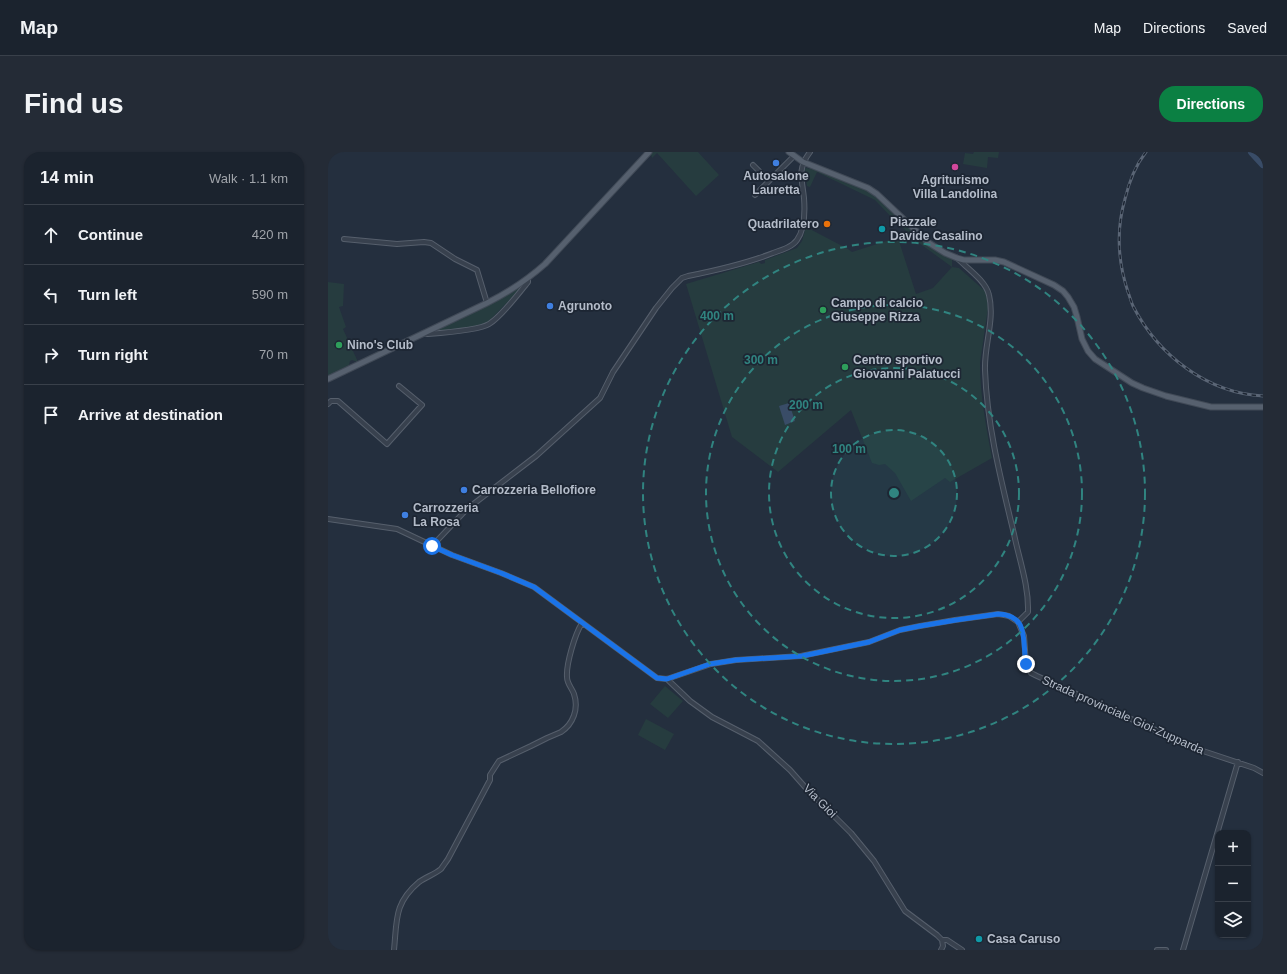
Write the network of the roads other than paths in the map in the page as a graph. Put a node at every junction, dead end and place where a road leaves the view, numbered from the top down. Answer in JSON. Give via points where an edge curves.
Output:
{"nodes":[{"id":1,"x":649,"y":152,"type":"edge"},
{"id":2,"x":810,"y":152,"type":"edge"},
{"id":3,"x":791,"y":154,"type":"edge"},
{"id":4,"x":803,"y":162,"type":"junction"},
{"id":5,"x":753,"y":165,"type":"dead end"},
{"id":6,"x":769,"y":181,"type":"junction"},
{"id":7,"x":755,"y":195,"type":"dead end"},
{"id":8,"x":344,"y":239,"type":"dead end"},
{"id":9,"x":957,"y":258,"type":"junction"},
{"id":10,"x":528,"y":279,"type":"junction"},
{"id":11,"x":487,"y":303,"type":"junction"},
{"id":12,"x":424,"y":333,"type":"junction"},
{"id":13,"x":328,"y":379,"type":"edge"},
{"id":14,"x":399,"y":386,"type":"dead end"},
{"id":15,"x":328,"y":404,"type":"edge"},
{"id":16,"x":1263,"y":407,"type":"edge"},
{"id":17,"x":328,"y":519,"type":"edge"},
{"id":18,"x":432,"y":546,"type":"junction"},
{"id":19,"x":1018,"y":622,"type":"junction"},
{"id":20,"x":582,"y":623,"type":"junction"},
{"id":21,"x":667,"y":679,"type":"junction"},
{"id":22,"x":1238,"y":762,"type":"junction"},
{"id":23,"x":1263,"y":773,"type":"edge"},
{"id":24,"x":942,"y":940,"type":"junction"},
{"id":25,"x":394,"y":950,"type":"edge"},
{"id":26,"x":942,"y":950,"type":"edge"},
{"id":27,"x":962,"y":950,"type":"edge"},
{"id":28,"x":1157,"y":950,"type":"edge"},
{"id":29,"x":1166,"y":950,"type":"edge"},
{"id":30,"x":1183,"y":950,"type":"edge"}],
"edges":[{"from":1,"to":10,"type":"main road"},
{"from":2,"to":4,"type":"street"},
{"from":3,"to":4,"type":"main road"},
{"from":3,"to":6,"type":"street"},
{"from":4,"to":9,"type":"main road","via":[[868,188],[929,243]]},
{"from":4,"to":18,"type":"street","via":[[801,174],[804,217],[796,241],[787,248],[761,258],[682,278],[627,349],[600,398],[536,456],[467,509]]},
{"from":5,"to":6,"type":"street"},
{"from":6,"to":7,"type":"street"},
{"from":8,"to":11,"type":"street","via":[[397,244],[431,243],[477,270]]},
{"from":9,"to":16,"type":"main road","via":[[1004,262],[1062,290],[1074,307],[1082,339],[1088,351],[1095,359],[1137,386],[1211,407]]},
{"from":9,"to":19,"type":"street","via":[[988,290],[991,306],[984,362],[987,400],[997,464],[1025,584],[1028,612]]},
{"from":10,"to":11,"type":"main road"},
{"from":10,"to":12,"type":"street","via":[[488,325]]},
{"from":11,"to":12,"type":"main road"},
{"from":12,"to":13,"type":"main road"},
{"from":14,"to":15,"type":"street","via":[[422,405],[387,444],[338,401],[331,401]]},
{"from":17,"to":18,"type":"street","via":[[396,529]]},
{"from":18,"to":20,"type":"street","via":[[534,587]]},
{"from":19,"to":21,"type":"street","via":[[1004,615],[956,620],[906,629],[869,642],[802,656],[710,664]]},
{"from":19,"to":22,"type":"street","name":"Strada provinciale Gioi-Zupparda","via":[[1024,636],[1026,664],[1031,673],[1197,749]]},
{"from":20,"to":21,"type":"street","via":[[657,678]]},
{"from":20,"to":25,"type":"street","via":[[578,628],[567,676],[576,701],[572,722],[567,729],[499,761],[448,859],[440,869],[420,882],[401,904]]},
{"from":21,"to":24,"type":"street","name":"Via Gioi","via":[[712,717],[758,741],[774,754],[870,855],[905,911]]},
{"from":22,"to":23,"type":"street","name":"Strada provinciale Gioi-Zupparda"},
{"from":22,"to":30,"type":"street"},
{"from":24,"to":26,"type":"street"},
{"from":24,"to":27,"type":"street","name":"Via Gioi","via":[[947,940]]},
{"from":28,"to":29,"type":"street"}]}
